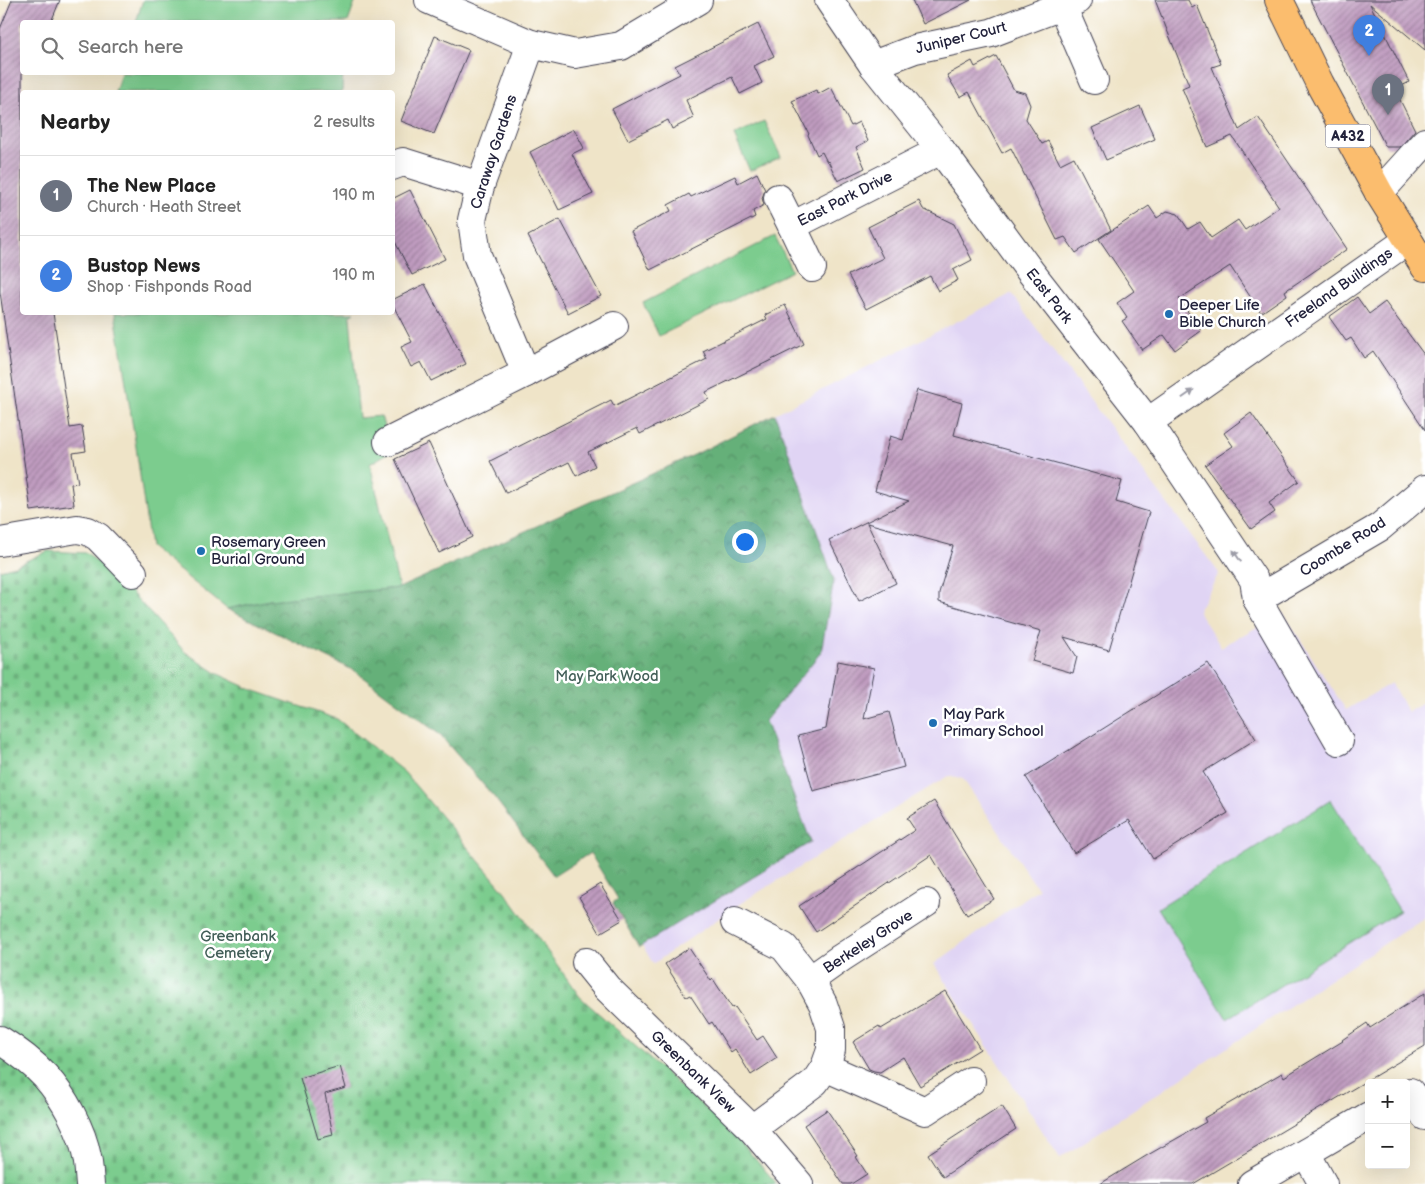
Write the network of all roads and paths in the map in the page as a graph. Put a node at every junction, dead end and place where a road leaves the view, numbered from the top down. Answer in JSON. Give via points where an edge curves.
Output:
{"nodes":[{"id":1,"x":429,"y":0,"type":"edge"},
{"id":2,"x":698,"y":0,"type":"edge"},
{"id":3,"x":829,"y":0,"type":"edge"},
{"id":4,"x":1279,"y":0,"type":"edge"},
{"id":5,"x":1070,"y":3,"type":"edge"},
{"id":6,"x":531,"y":44,"type":"junction"},
{"id":7,"x":873,"y":65,"type":"junction"},
{"id":8,"x":1094,"y":80,"type":"dead end"},
{"id":9,"x":1425,"y":142,"type":"edge"},
{"id":10,"x":941,"y":150,"type":"junction"},
{"id":11,"x":395,"y":165,"type":"edge"},
{"id":12,"x":480,"y":186,"type":"junction"},
{"id":13,"x":1379,"y":193,"type":"junction"},
{"id":14,"x":778,"y":198,"type":"dead end"},
{"id":15,"x":792,"y":226,"type":"junction"},
{"id":16,"x":1408,"y":240,"type":"junction"},
{"id":17,"x":1425,"y":267,"type":"edge"},
{"id":18,"x":812,"y":268,"type":"dead end"},
{"id":19,"x":614,"y":326,"type":"dead end"},
{"id":20,"x":526,"y":373,"type":"junction"},
{"id":21,"x":1148,"y":422,"type":"junction"},
{"id":22,"x":388,"y":442,"type":"dead end"},
{"id":23,"x":1425,"y":489,"type":"edge"},
{"id":24,"x":0,"y":542,"type":"edge"},
{"id":25,"x":133,"y":572,"type":"dead end"},
{"id":26,"x":1257,"y":599,"type":"junction"},
{"id":27,"x":1339,"y":741,"type":"dead end"},
{"id":28,"x":926,"y":904,"type":"dead end"},
{"id":29,"x":735,"y":922,"type":"dead end"},
{"id":30,"x":586,"y":962,"type":"dead end"},
{"id":31,"x":810,"y":980,"type":"junction"},
{"id":32,"x":0,"y":1040,"type":"edge"},
{"id":33,"x":825,"y":1067,"type":"junction"},
{"id":34,"x":971,"y":1081,"type":"dead end"},
{"id":35,"x":1414,"y":1090,"type":"edge"},
{"id":36,"x":1425,"y":1116,"type":"edge"},
{"id":37,"x":1365,"y":1118,"type":"edge"},
{"id":38,"x":752,"y":1130,"type":"junction"},
{"id":39,"x":1306,"y":1153,"type":"junction"},
{"id":40,"x":90,"y":1184,"type":"edge"},
{"id":41,"x":799,"y":1184,"type":"edge"},
{"id":42,"x":1252,"y":1184,"type":"edge"},
{"id":43,"x":1323,"y":1184,"type":"edge"}],
"edges":[{"from":1,"to":6,"type":"street"},
{"from":2,"to":6,"type":"street","via":[[621,46],[575,54]]},
{"from":3,"to":7,"type":"street","name":"East Park"},
{"from":4,"to":13,"type":"main road","number":"A432"},
{"from":5,"to":7,"type":"street","name":"Juniper Court","via":[[991,33],[914,49]]},
{"from":5,"to":8,"type":"street"},
{"from":6,"to":12,"type":"street","name":"Caraway Gardens"},
{"from":7,"to":10,"type":"street","name":"East Park"},
{"from":9,"to":13,"type":"street"},
{"from":10,"to":15,"type":"street","name":"East Park Drive"},
{"from":10,"to":21,"type":"street","name":"East Park"},
{"from":11,"to":12,"type":"street","via":[[402,162]]},
{"from":12,"to":20,"type":"street","name":"Caraway Gardens","via":[[472,220],[477,255]]},
{"from":13,"to":16,"type":"main road","number":"A432"},
{"from":14,"to":15,"type":"street"},
{"from":15,"to":18,"type":"street","name":"East Park Drive"},
{"from":16,"to":17,"type":"main road","number":"A432"},
{"from":21,"to":16,"type":"street","name":"Freeland Buildings","one_way":true},
{"from":19,"to":20,"type":"street"},
{"from":20,"to":22,"type":"street"},
{"from":26,"to":21,"type":"street","name":"East Park","one_way":true,"via":[[1254,580]]},
{"from":23,"to":26,"type":"street","name":"Coombe Road","via":[[1380,527]]},
{"from":24,"to":25,"type":"street","via":[[82,530],[98,537]]},
{"from":26,"to":27,"type":"street","name":"East Park"},
{"from":28,"to":31,"type":"street","name":"Berkeley Grove"},
{"from":29,"to":31,"type":"street","name":"Berkeley Grove","via":[[784,947]]},
{"from":30,"to":38,"type":"street","name":"Greenbank View","via":[[607,988]]},
{"from":31,"to":33,"type":"street","name":"Berkeley Grove","via":[[831,1028],[831,1050]]},
{"from":32,"to":40,"type":"street","via":[[45,1076],[67,1105],[87,1156]]},
{"from":33,"to":34,"type":"street","via":[[925,1111]]},
{"from":33,"to":38,"type":"street","name":"Berkeley Grove","via":[[815,1082]]},
{"from":35,"to":36,"type":"street"},
{"from":37,"to":39,"type":"street"},
{"from":38,"to":41,"type":"street","name":"Greenbank View"},
{"from":39,"to":42,"type":"street"},
{"from":39,"to":43,"type":"street"}]}
